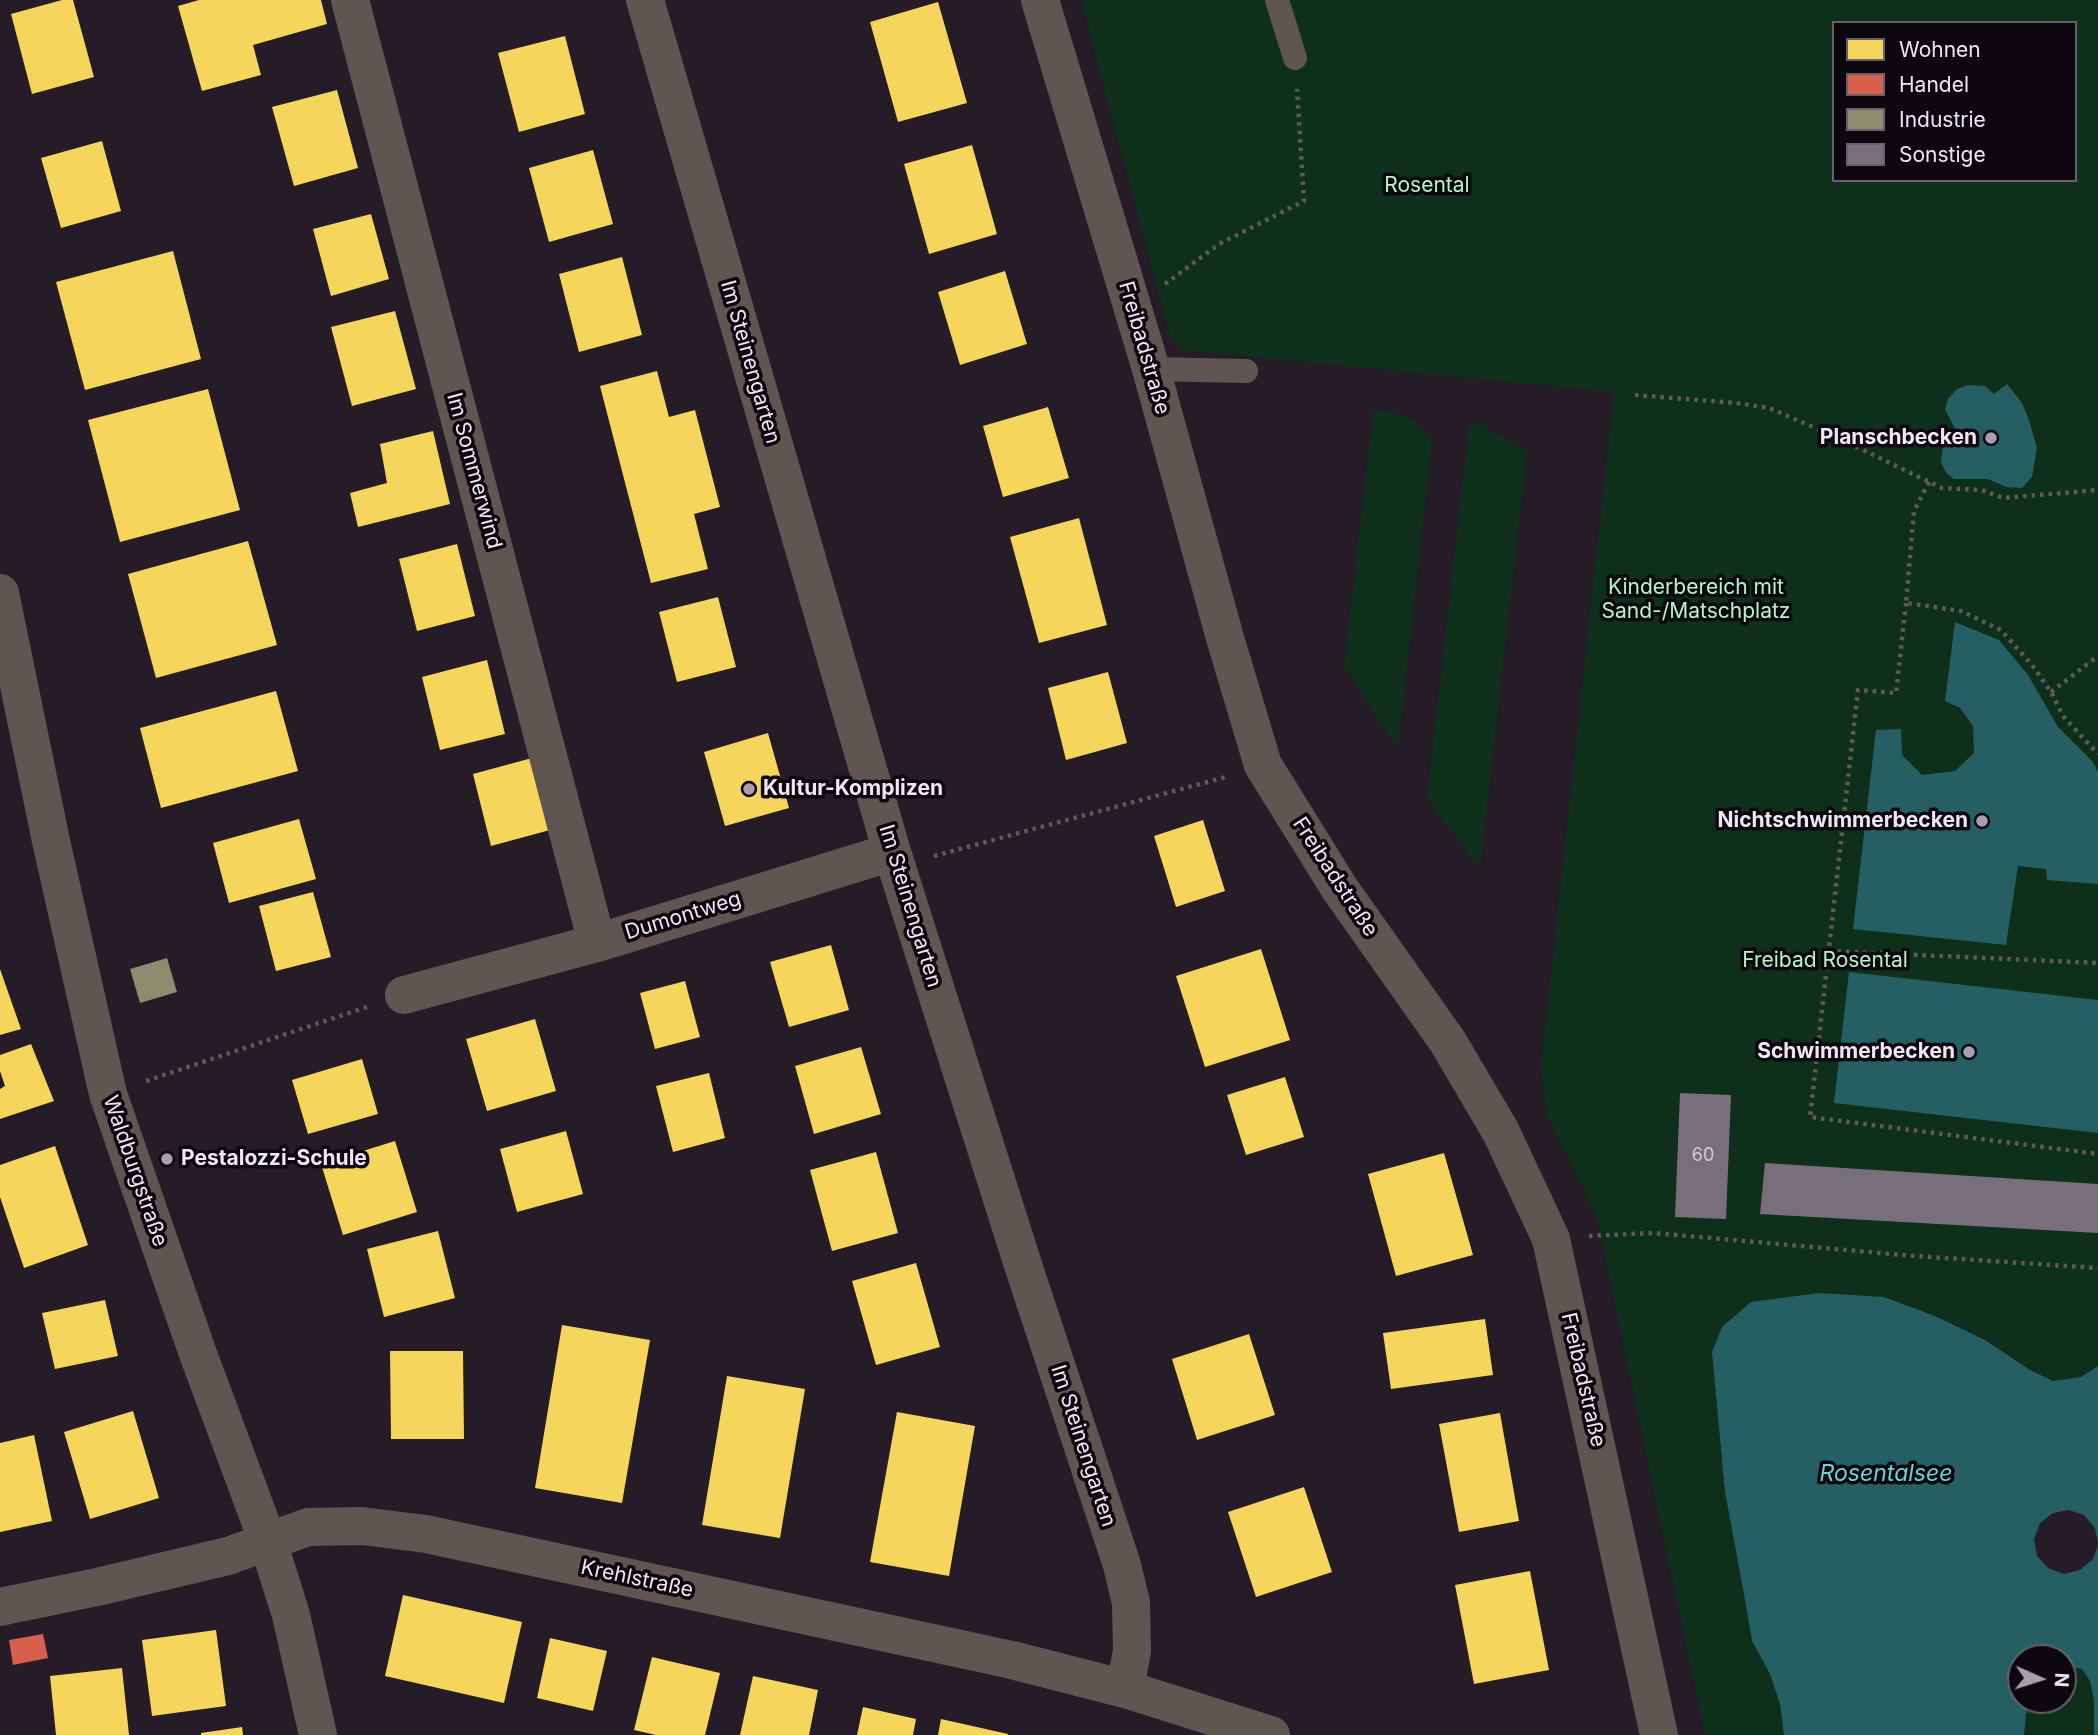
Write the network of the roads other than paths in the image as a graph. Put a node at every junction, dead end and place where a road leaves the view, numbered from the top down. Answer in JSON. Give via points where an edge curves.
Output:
{"nodes":[{"id":1,"x":350,"y":0,"type":"edge"},
{"id":2,"x":645,"y":0,"type":"edge"},
{"id":3,"x":1040,"y":0,"type":"edge"},
{"id":4,"x":1277,"y":0,"type":"edge"},
{"id":5,"x":1295,"y":58,"type":"road end"},
{"id":6,"x":1151,"y":369,"type":"junction"},
{"id":7,"x":1246,"y":371,"type":"dead end"},
{"id":8,"x":0,"y":593,"type":"edge"},
{"id":9,"x":892,"y":852,"type":"junction"},
{"id":10,"x":597,"y":943,"type":"junction"},
{"id":11,"x":404,"y":995,"type":"road end"},
{"id":12,"x":268,"y":1542,"type":"junction"},
{"id":13,"x":0,"y":1607,"type":"edge"},
{"id":14,"x":1125,"y":1689,"type":"junction"},
{"id":15,"x":318,"y":1735,"type":"edge"},
{"id":16,"x":1271,"y":1735,"type":"edge"},
{"id":17,"x":1659,"y":1735,"type":"edge"}],
"edges":[{"from":1,"to":10,"type":"street","name":"Im Sommerwind"},
{"from":2,"to":9,"type":"street","name":"Im Steinengarten"},
{"from":3,"to":6,"type":"street","name":"Freibadstraße"},
{"from":4,"to":5,"type":"lane"},
{"from":6,"to":7,"type":"lane"},
{"from":6,"to":17,"type":"street","name":"Freibadstraße","via":[[1263,765],[1340,889],[1448,1042],[1501,1132],[1551,1238]]},
{"from":8,"to":12,"type":"street","name":"Waldburgstraße","via":[[108,1094]]},
{"from":9,"to":10,"type":"street","name":"Dumontweg"},
{"from":9,"to":14,"type":"street","name":"Im Steinengarten","via":[[1122,1565],[1131,1603],[1132,1651]]},
{"from":10,"to":11,"type":"street","name":"Dumontweg"},
{"from":12,"to":13,"type":"street","name":"Krehlstraße","via":[[228,1556]]},
{"from":12,"to":14,"type":"street","name":"Krehlstraße","via":[[307,1527],[362,1526],[426,1534],[1012,1660]]},
{"from":12,"to":15,"type":"street","name":"Waldburgstraße","via":[[291,1615]]},
{"from":14,"to":16,"type":"street","name":"Krehlstraße"}]}
